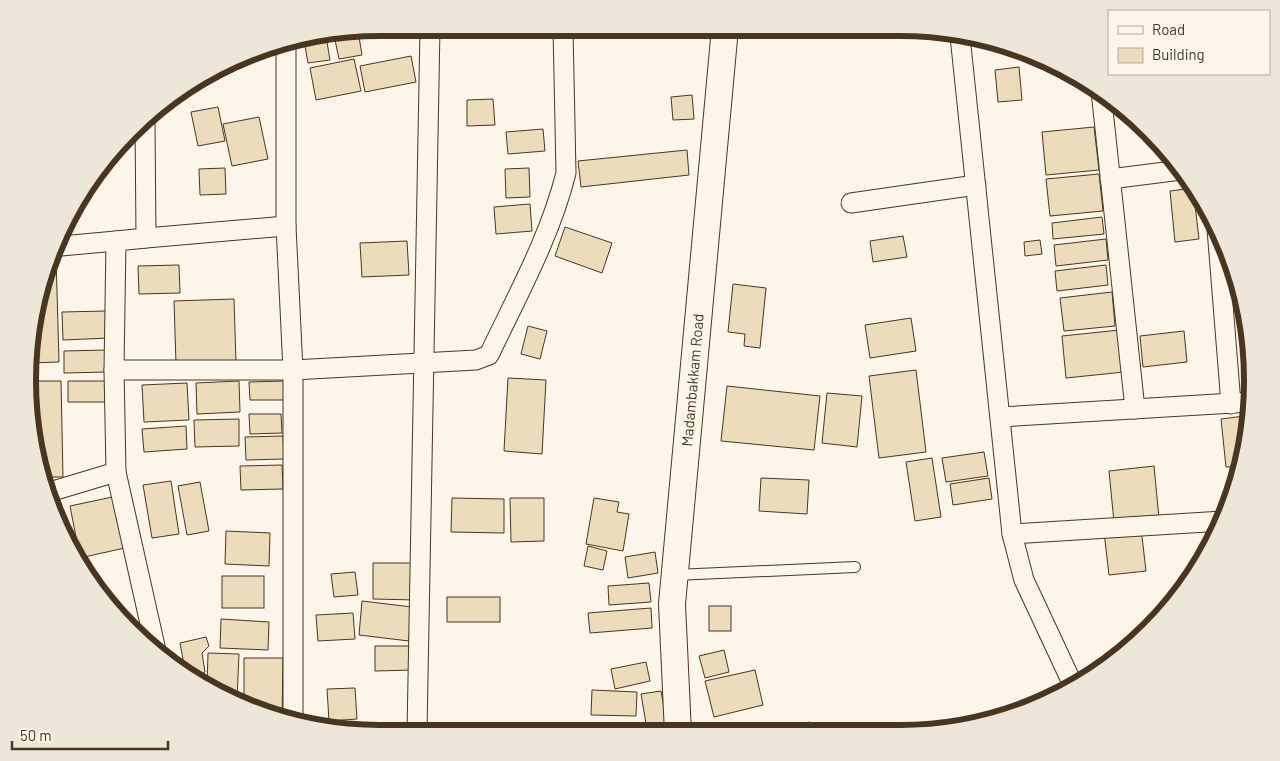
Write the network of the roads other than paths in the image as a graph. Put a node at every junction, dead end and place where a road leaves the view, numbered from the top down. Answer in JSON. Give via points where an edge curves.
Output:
{"nodes":[{"id":1,"x":430,"y":36,"type":"edge"},
{"id":2,"x":563,"y":36,"type":"edge"},
{"id":3,"x":724,"y":36,"type":"edge"},
{"id":4,"x":961,"y":42,"type":"edge"},
{"id":5,"x":286,"y":50,"type":"edge"},
{"id":6,"x":1102,"y":102,"type":"edge"},
{"id":7,"x":145,"y":130,"type":"edge"},
{"id":8,"x":1173,"y":171,"type":"edge"},
{"id":9,"x":1110,"y":179,"type":"junction"},
{"id":10,"x":976,"y":186,"type":"junction"},
{"id":11,"x":851,"y":203,"type":"dead end"},
{"id":12,"x":286,"y":226,"type":"junction"},
{"id":13,"x":146,"y":238,"type":"junction"},
{"id":14,"x":116,"y":241,"type":"junction"},
{"id":15,"x":64,"y":246,"type":"edge"},
{"id":16,"x":1219,"y":251,"type":"edge"},
{"id":17,"x":422,"y":364,"type":"junction"},
{"id":18,"x":114,"y":370,"type":"junction"},
{"id":19,"x":293,"y":370,"type":"junction"},
{"id":20,"x":1243,"y":403,"type":"edge"},
{"id":21,"x":1231,"y":404,"type":"junction"},
{"id":22,"x":1135,"y":409,"type":"junction"},
{"id":23,"x":1001,"y":417,"type":"junction"},
{"id":24,"x":116,"y":472,"type":"junction"},
{"id":25,"x":55,"y":490,"type":"edge"},
{"id":26,"x":1213,"y":522,"type":"edge"},
{"id":27,"x":1012,"y":534,"type":"junction"},
{"id":28,"x":855,"y":567,"type":"dead end"},
{"id":29,"x":674,"y":575,"type":"junction"},
{"id":30,"x":153,"y":638,"type":"edge"},
{"id":31,"x":1071,"y":680,"type":"edge"},
{"id":32,"x":293,"y":713,"type":"edge"},
{"id":33,"x":417,"y":725,"type":"edge"},
{"id":34,"x":678,"y":725,"type":"edge"}],
"edges":[{"from":1,"to":17,"type":"street"},
{"from":2,"to":17,"type":"street","via":[[566,173],[536,256],[489,355],[476,360]]},
{"from":3,"to":29,"type":"street","name":"Madambakkam Road"},
{"from":4,"to":10,"type":"street"},
{"from":5,"to":12,"type":"street"},
{"from":6,"to":9,"type":"street"},
{"from":7,"to":13,"type":"street"},
{"from":8,"to":9,"type":"street"},
{"from":9,"to":22,"type":"street"},
{"from":10,"to":11,"type":"street"},
{"from":10,"to":23,"type":"street"},
{"from":12,"to":13,"type":"street"},
{"from":12,"to":19,"type":"street"},
{"from":13,"to":14,"type":"street"},
{"from":14,"to":15,"type":"street"},
{"from":14,"to":18,"type":"street"},
{"from":16,"to":21,"type":"street"},
{"from":17,"to":19,"type":"street"},
{"from":17,"to":33,"type":"street"},
{"from":18,"to":19,"type":"street"},
{"from":18,"to":24,"type":"street"},
{"from":19,"to":32,"type":"street"},
{"from":20,"to":21,"type":"street"},
{"from":21,"to":22,"type":"street"},
{"from":22,"to":23,"type":"street"},
{"from":23,"to":27,"type":"street"},
{"from":24,"to":25,"type":"street"},
{"from":24,"to":30,"type":"street"},
{"from":26,"to":27,"type":"street"},
{"from":27,"to":31,"type":"street","via":[[1024,580]]},
{"from":28,"to":29,"type":"lane"},
{"from":29,"to":34,"type":"street","name":"Madambakkam Road","via":[[672,604]]}]}
